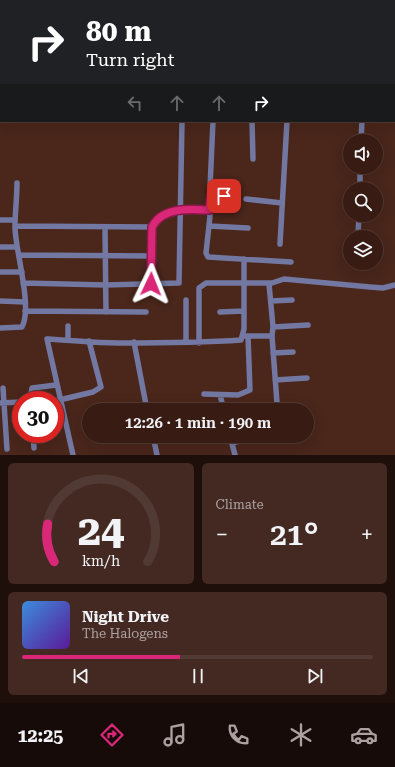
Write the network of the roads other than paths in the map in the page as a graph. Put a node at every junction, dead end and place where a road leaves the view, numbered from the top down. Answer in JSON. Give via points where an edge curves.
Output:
{"nodes":[{"id":1,"x":182,"y":122,"type":"edge"},
{"id":2,"x":213,"y":122,"type":"edge"},
{"id":3,"x":252,"y":122,"type":"edge"},
{"id":4,"x":288,"y":122,"type":"edge"},
{"id":5,"x":362,"y":122,"type":"edge"},
{"id":6,"x":361,"y":134,"type":"edge"},
{"id":7,"x":252,"y":159,"type":"dead end"},
{"id":8,"x":17,"y":183,"type":"dead end"},
{"id":9,"x":211,"y":195,"type":"junction"},
{"id":10,"x":237,"y":197,"type":"dead end"},
{"id":11,"x":246,"y":199,"type":"dead end"},
{"id":12,"x":282,"y":203,"type":"junction"},
{"id":13,"x":180,"y":209,"type":"junction"},
{"id":14,"x":209,"y":210,"type":"junction"},
{"id":15,"x":0,"y":220,"type":"edge"},
{"id":16,"x":15,"y":223,"type":"junction"},
{"id":17,"x":208,"y":226,"type":"junction"},
{"id":18,"x":105,"y":227,"type":"junction"},
{"id":19,"x":152,"y":227,"type":"junction"},
{"id":20,"x":248,"y":228,"type":"dead end"},
{"id":21,"x":280,"y":244,"type":"dead end"},
{"id":22,"x":0,"y":247,"type":"edge"},
{"id":23,"x":16,"y":247,"type":"junction"},
{"id":24,"x":20,"y":255,"type":"junction"},
{"id":25,"x":105,"y":256,"type":"junction"},
{"id":26,"x":152,"y":256,"type":"junction"},
{"id":27,"x":244,"y":259,"type":"junction"},
{"id":28,"x":291,"y":262,"type":"dead end"},
{"id":29,"x":0,"y":272,"type":"edge"},
{"id":30,"x":22,"y":272,"type":"junction"},
{"id":31,"x":23,"y":283,"type":"junction"},
{"id":32,"x":151,"y":284,"type":"junction"},
{"id":33,"x":243,"y":284,"type":"junction"},
{"id":34,"x":269,"y":284,"type":"junction"},
{"id":35,"x":106,"y":285,"type":"junction"},
{"id":36,"x":395,"y":285,"type":"edge"},
{"id":37,"x":186,"y":300,"type":"dead end"},
{"id":38,"x":292,"y":300,"type":"dead end"},
{"id":39,"x":0,"y":301,"type":"edge"},
{"id":40,"x":271,"y":301,"type":"junction"},
{"id":41,"x":25,"y":302,"type":"junction"},
{"id":42,"x":25,"y":311,"type":"junction"},
{"id":43,"x":106,"y":312,"type":"junction"},
{"id":44,"x":146,"y":312,"type":"dead end"},
{"id":45,"x":220,"y":312,"type":"dead end"},
{"id":46,"x":244,"y":312,"type":"junction"},
{"id":47,"x":308,"y":325,"type":"dead end"},
{"id":48,"x":68,"y":326,"type":"dead end"},
{"id":49,"x":273,"y":327,"type":"junction"},
{"id":50,"x":0,"y":328,"type":"edge"},
{"id":51,"x":245,"y":336,"type":"junction"},
{"id":52,"x":272,"y":336,"type":"junction"},
{"id":53,"x":68,"y":340,"type":"junction"},
{"id":54,"x":89,"y":341,"type":"junction"},
{"id":55,"x":186,"y":341,"type":"junction"},
{"id":56,"x":134,"y":342,"type":"junction"},
{"id":57,"x":199,"y":343,"type":"junction"},
{"id":58,"x":293,"y":352,"type":"dead end"},
{"id":59,"x":273,"y":353,"type":"junction"},
{"id":60,"x":307,"y":378,"type":"dead end"},
{"id":61,"x":275,"y":380,"type":"junction"},
{"id":62,"x":56,"y":385,"type":"junction"},
{"id":63,"x":3,"y":388,"type":"dead end"},
{"id":64,"x":32,"y":391,"type":"edge"},
{"id":65,"x":57,"y":391,"type":"edge"},
{"id":66,"x":204,"y":394,"type":"dead end"},
{"id":67,"x":220,"y":394,"type":"junction"},
{"id":68,"x":64,"y":399,"type":"edge"},
{"id":69,"x":12,"y":402,"type":"edge"},
{"id":70,"x":2,"y":403,"type":"edge"},
{"id":71,"x":146,"y":403,"type":"edge"},
{"id":72,"x":222,"y":403,"type":"edge"},
{"id":73,"x":275,"y":403,"type":"edge"},
{"id":74,"x":64,"y":422,"type":"edge"},
{"id":75,"x":34,"y":443,"type":"edge"},
{"id":76,"x":154,"y":443,"type":"edge"},
{"id":77,"x":232,"y":443,"type":"edge"},
{"id":78,"x":34,"y":448,"type":"dead end"},
{"id":79,"x":7,"y":449,"type":"dead end"},
{"id":80,"x":73,"y":455,"type":"edge"},
{"id":81,"x":157,"y":455,"type":"edge"},
{"id":82,"x":235,"y":455,"type":"edge"}],
"edges":[{"from":1,"to":13,"type":"street"},
{"from":2,"to":9,"type":"street"},
{"from":3,"to":7,"type":"street"},
{"from":4,"to":12,"type":"street"},
{"from":5,"to":6,"type":"street"},
{"from":8,"to":16,"type":"street","via":[[19,196]]},
{"from":9,"to":10,"type":"street"},
{"from":9,"to":14,"type":"street"},
{"from":11,"to":12,"type":"street"},
{"from":12,"to":21,"type":"street"},
{"from":13,"to":14,"type":"street"},
{"from":13,"to":19,"type":"street","via":[[155,220]]},
{"from":13,"to":32,"type":"street","via":[[179,283]]},
{"from":14,"to":17,"type":"street"},
{"from":15,"to":16,"type":"street"},
{"from":16,"to":18,"type":"street"},
{"from":16,"to":23,"type":"street"},
{"from":17,"to":20,"type":"street"},
{"from":17,"to":27,"type":"street","via":[[208,257]]},
{"from":18,"to":19,"type":"street"},
{"from":18,"to":25,"type":"street"},
{"from":19,"to":26,"type":"street"},
{"from":22,"to":23,"type":"street"},
{"from":23,"to":24,"type":"street"},
{"from":24,"to":25,"type":"street"},
{"from":24,"to":30,"type":"street"},
{"from":25,"to":26,"type":"street"},
{"from":25,"to":35,"type":"street"},
{"from":26,"to":32,"type":"street"},
{"from":27,"to":28,"type":"street"},
{"from":27,"to":33,"type":"street"},
{"from":29,"to":30,"type":"street"},
{"from":30,"to":31,"type":"street"},
{"from":31,"to":35,"type":"street"},
{"from":31,"to":41,"type":"street"},
{"from":32,"to":35,"type":"street"},
{"from":33,"to":34,"type":"street"},
{"from":33,"to":46,"type":"street"},
{"from":33,"to":57,"type":"street","via":[[202,284],[199,288]]},
{"from":34,"to":36,"type":"street","via":[[287,279],[383,288]]},
{"from":34,"to":40,"type":"street"},
{"from":35,"to":43,"type":"street"},
{"from":37,"to":55,"type":"street"},
{"from":38,"to":40,"type":"street"},
{"from":39,"to":41,"type":"street"},
{"from":40,"to":49,"type":"street"},
{"from":41,"to":42,"type":"street"},
{"from":42,"to":43,"type":"street"},
{"from":42,"to":50,"type":"street","via":[[22,327]]},
{"from":43,"to":44,"type":"street"},
{"from":45,"to":46,"type":"street"},
{"from":46,"to":51,"type":"street"},
{"from":47,"to":49,"type":"street"},
{"from":48,"to":53,"type":"street"},
{"from":49,"to":52,"type":"street"},
{"from":51,"to":52,"type":"street"},
{"from":51,"to":57,"type":"street","via":[[241,340]]},
{"from":51,"to":67,"type":"street","via":[[250,390],[238,395]]},
{"from":52,"to":59,"type":"street"},
{"from":53,"to":54,"type":"street"},
{"from":53,"to":62,"type":"street","via":[[47,339]]},
{"from":54,"to":56,"type":"street"},
{"from":54,"to":68,"type":"street","via":[[101,387],[93,392]]},
{"from":55,"to":56,"type":"street"},
{"from":55,"to":57,"type":"street"},
{"from":56,"to":71,"type":"street"},
{"from":58,"to":59,"type":"street"},
{"from":59,"to":61,"type":"street"},
{"from":60,"to":61,"type":"street"},
{"from":61,"to":73,"type":"street"},
{"from":62,"to":64,"type":"street","via":[[32,388]]},
{"from":62,"to":65,"type":"street"},
{"from":63,"to":70,"type":"street"},
{"from":66,"to":67,"type":"street"},
{"from":67,"to":72,"type":"street"},
{"from":69,"to":70,"type":"street"},
{"from":70,"to":79,"type":"street"},
{"from":74,"to":80,"type":"street"},
{"from":75,"to":78,"type":"street"},
{"from":76,"to":81,"type":"street"},
{"from":77,"to":82,"type":"street"}]}
